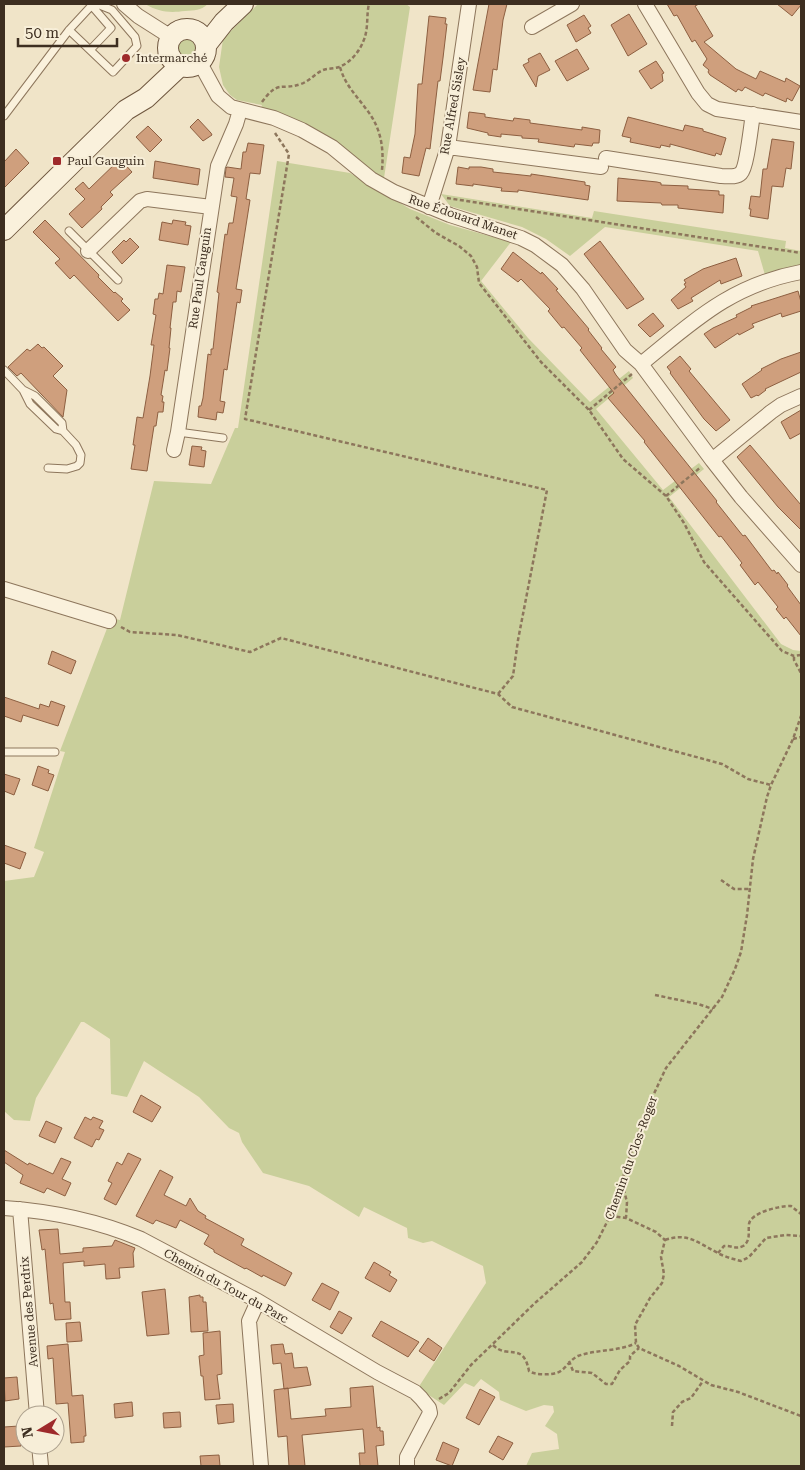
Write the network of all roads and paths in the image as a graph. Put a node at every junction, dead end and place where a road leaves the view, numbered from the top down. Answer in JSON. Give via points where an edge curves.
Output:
{"nodes":[{"id":1,"x":124,"y":4,"type":"edge"},
{"id":2,"x":228,"y":4,"type":"edge"},
{"id":3,"x":243,"y":4,"type":"edge"},
{"id":4,"x":369,"y":4,"type":"edge"},
{"id":5,"x":469,"y":4,"type":"edge"},
{"id":6,"x":572,"y":4,"type":"edge"},
{"id":7,"x":645,"y":4,"type":"edge"},
{"id":8,"x":94,"y":5,"type":"edge"},
{"id":9,"x":532,"y":27,"type":"dead end"},
{"id":10,"x":69,"y":30,"type":"junction"},
{"id":11,"x":176,"y":46,"type":"junction"},
{"id":12,"x":90,"y":50,"type":"junction"},
{"id":13,"x":203,"y":54,"type":"junction"},
{"id":14,"x":340,"y":67,"type":"junction"},
{"id":15,"x":260,"y":105,"type":"dead end"},
{"id":16,"x":240,"y":110,"type":"junction"},
{"id":17,"x":753,"y":114,"type":"junction"},
{"id":18,"x":4,"y":116,"type":"edge"},
{"id":19,"x":801,"y":122,"type":"edge"},
{"id":20,"x":273,"y":130,"type":"dead end"},
{"id":21,"x":448,"y":147,"type":"junction"},
{"id":22,"x":381,"y":176,"type":"dead end"},
{"id":23,"x":211,"y":207,"type":"junction"},
{"id":24,"x":429,"y":207,"type":"junction"},
{"id":25,"x":415,"y":214,"type":"dead end"},
{"id":26,"x":4,"y":230,"type":"edge"},
{"id":27,"x":69,"y":231,"type":"dead end"},
{"id":28,"x":88,"y":250,"type":"junction"},
{"id":29,"x":801,"y":253,"type":"edge"},
{"id":30,"x":801,"y":272,"type":"edge"},
{"id":31,"x":118,"y":280,"type":"dead end"},
{"id":32,"x":641,"y":364,"type":"junction"},
{"id":33,"x":4,"y":370,"type":"edge"},
{"id":34,"x":801,"y":396,"type":"edge"},
{"id":35,"x":589,"y":410,"type":"junction"},
{"id":36,"x":178,"y":432,"type":"junction"},
{"id":37,"x":223,"y":438,"type":"dead end"},
{"id":38,"x":174,"y":450,"type":"dead end"},
{"id":39,"x":712,"y":460,"type":"junction"},
{"id":40,"x":48,"y":468,"type":"dead end"},
{"id":41,"x":666,"y":496,"type":"junction"},
{"id":42,"x":801,"y":565,"type":"edge"},
{"id":43,"x":4,"y":589,"type":"edge"},
{"id":44,"x":109,"y":621,"type":"joint"},
{"id":45,"x":801,"y":655,"type":"edge"},
{"id":46,"x":794,"y":656,"type":"junction"},
{"id":47,"x":801,"y":673,"type":"edge"},
{"id":48,"x":498,"y":694,"type":"junction"},
{"id":49,"x":801,"y":716,"type":"edge"},
{"id":50,"x":801,"y":737,"type":"edge"},
{"id":51,"x":793,"y":738,"type":"junction"},
{"id":52,"x":4,"y":752,"type":"edge"},
{"id":53,"x":55,"y":752,"type":"dead end"},
{"id":54,"x":771,"y":785,"type":"junction"},
{"id":55,"x":721,"y":880,"type":"dead end"},
{"id":56,"x":749,"y":888,"type":"junction"},
{"id":57,"x":655,"y":995,"type":"dead end"},
{"id":58,"x":712,"y":1009,"type":"junction"},
{"id":59,"x":622,"y":1180,"type":"junction"},
{"id":60,"x":4,"y":1208,"type":"edge"},
{"id":61,"x":20,"y":1209,"type":"junction"},
{"id":62,"x":801,"y":1214,"type":"edge"},
{"id":63,"x":610,"y":1216,"type":"junction"},
{"id":64,"x":626,"y":1218,"type":"junction"},
{"id":65,"x":801,"y":1236,"type":"edge"},
{"id":66,"x":665,"y":1240,"type":"junction"},
{"id":67,"x":718,"y":1253,"type":"junction"},
{"id":68,"x":258,"y":1301,"type":"junction"},
{"id":69,"x":636,"y":1343,"type":"junction"},
{"id":70,"x":493,"y":1345,"type":"junction"},
{"id":71,"x":639,"y":1348,"type":"junction"},
{"id":72,"x":569,"y":1361,"type":"junction"},
{"id":73,"x":703,"y":1381,"type":"junction"},
{"id":74,"x":36,"y":1405,"type":"edge"},
{"id":75,"x":429,"y":1408,"type":"junction"},
{"id":76,"x":801,"y":1416,"type":"edge"},
{"id":77,"x":672,"y":1426,"type":"dead end"},
{"id":78,"x":261,"y":1466,"type":"edge"},
{"id":79,"x":407,"y":1466,"type":"edge"}],
"edges":[{"from":1,"to":11,"type":"street"},
{"from":2,"to":11,"type":"main road"},
{"from":3,"to":13,"type":"main road","via":[[224,22]]},
{"from":4,"to":14,"type":"path","via":[[364,42],[356,54]]},
{"from":5,"to":21,"type":"street","name":"Rue Alfred Sisley"},
{"from":6,"to":9,"type":"street"},
{"from":7,"to":17,"type":"street","via":[[707,104],[716,109]]},
{"from":8,"to":10,"type":"lane"},
{"from":8,"to":12,"type":"lane","via":[[111,28]]},
{"from":8,"to":12,"type":"lane","via":[[112,10],[135,37],[137,46],[114,72]]},
{"from":10,"to":12,"type":"lane"},
{"from":10,"to":18,"type":"lane"},
{"from":11,"to":13,"type":"main road","via":[[190,67]]},
{"from":11,"to":13,"type":"main road","via":[[197,31],[204,40]]},
{"from":11,"to":26,"type":"main road","via":[[146,98],[126,110]]},
{"from":13,"to":16,"type":"street","name":"Rue Édouard Manet","via":[[218,96],[228,106]]},
{"from":14,"to":15,"type":"path","via":[[322,70],[303,83],[279,86]]},
{"from":14,"to":22,"type":"path","via":[[348,87],[372,116],[378,131],[383,150]]},
{"from":16,"to":23,"type":"street","name":"Rue Paul Gauguin","via":[[218,166]]},
{"from":16,"to":24,"type":"street","name":"Rue Édouard Manet","via":[[274,118],[302,130],[332,147],[376,182]]},
{"from":17,"to":19,"type":"street"},
{"from":17,"to":21,"type":"street","via":[[745,165],[737,175],[721,176]]},
{"from":20,"to":48,"type":"path","via":[[289,154],[245,419],[546,490],[513,676]]},
{"from":21,"to":24,"type":"street","name":"Rue Alfred Sisley"},
{"from":23,"to":28,"type":"street","via":[[147,199],[140,201]]},
{"from":23,"to":36,"type":"street","name":"Rue Paul Gauguin"},
{"from":24,"to":29,"type":"path","via":[[444,198]]},
{"from":24,"to":32,"type":"street","name":"Rue Édouard Manet","via":[[509,233],[549,255],[573,276],[626,350]]},
{"from":25,"to":35,"type":"path","via":[[436,233],[471,256],[479,283],[541,362]]},
{"from":27,"to":28,"type":"lane"},
{"from":28,"to":31,"type":"lane"},
{"from":30,"to":32,"type":"street","via":[[756,284],[723,300]]},
{"from":32,"to":35,"type":"path"},
{"from":32,"to":39,"type":"street","name":"Rue Édouard Manet"},
{"from":33,"to":40,"type":"lane","via":[[62,423],[63,431],[81,454],[77,466]]},
{"from":34,"to":39,"type":"street","via":[[771,412]]},
{"from":35,"to":41,"type":"path","via":[[623,460]]},
{"from":36,"to":37,"type":"lane"},
{"from":36,"to":38,"type":"street","name":"Rue Paul Gauguin"},
{"from":39,"to":41,"type":"path"},
{"from":39,"to":42,"type":"street","name":"Rue Édouard Manet"},
{"from":41,"to":46,"type":"path","via":[[704,562],[782,651]]},
{"from":43,"to":44,"type":"street"},
{"from":44,"to":48,"type":"path","via":[[130,632],[177,635],[250,652],[281,638]]},
{"from":45,"to":46,"type":"path"},
{"from":46,"to":47,"type":"path"},
{"from":48,"to":54,"type":"path","via":[[512,707],[722,764],[748,779]]},
{"from":49,"to":51,"type":"path","name":"Chemin du Clos-Roger"},
{"from":50,"to":51,"type":"path"},
{"from":51,"to":54,"type":"path","name":"Chemin du Clos-Roger"},
{"from":52,"to":53,"type":"lane"},
{"from":54,"to":56,"type":"path","name":"Chemin du Clos-Roger"},
{"from":55,"to":56,"type":"path","via":[[734,889]]},
{"from":56,"to":58,"type":"path","name":"Chemin du Clos-Roger","via":[[741,952],[722,997]]},
{"from":57,"to":58,"type":"path"},
{"from":58,"to":59,"type":"path","name":"Chemin du Clos-Roger","via":[[666,1068]]},
{"from":59,"to":63,"type":"path","name":"Chemin du Clos-Roger"},
{"from":59,"to":64,"type":"path","via":[[627,1202]]},
{"from":60,"to":61,"type":"street","name":"Chemin du Tour du Parc"},
{"from":61,"to":68,"type":"street","name":"Chemin du Tour du Parc","via":[[121,1230]]},
{"from":61,"to":74,"type":"street","name":"Avenue des Perdrix"},
{"from":62,"to":67,"type":"path","via":[[791,1206],[776,1206],[752,1218],[745,1244],[738,1248],[724,1246]]},
{"from":63,"to":64,"type":"path"},
{"from":63,"to":70,"type":"path","name":"Chemin du Clos-Roger","via":[[582,1262]]},
{"from":64,"to":66,"type":"path","via":[[656,1232]]},
{"from":65,"to":67,"type":"path","via":[[766,1238],[741,1261]]},
{"from":66,"to":67,"type":"path","via":[[685,1237]]},
{"from":66,"to":69,"type":"path","via":[[661,1258],[664,1277],[635,1325]]},
{"from":68,"to":75,"type":"street","name":"Chemin du Tour du Parc","via":[[415,1392]]},
{"from":68,"to":78,"type":"street","via":[[249,1321]]},
{"from":69,"to":71,"type":"path"},
{"from":69,"to":72,"type":"path","via":[[624,1349],[603,1350]]},
{"from":70,"to":72,"type":"path","via":[[502,1351],[523,1355],[529,1372],[533,1374],[557,1373]]},
{"from":70,"to":75,"type":"path","name":"Chemin du Clos-Roger","via":[[471,1365],[449,1393]]},
{"from":71,"to":72,"type":"path","via":[[612,1384],[606,1384],[592,1373],[573,1371]]},
{"from":71,"to":73,"type":"path"},
{"from":73,"to":76,"type":"path"},
{"from":73,"to":77,"type":"path","via":[[673,1412]]},
{"from":75,"to":79,"type":"street","via":[[430,1413],[407,1457]]}]}
